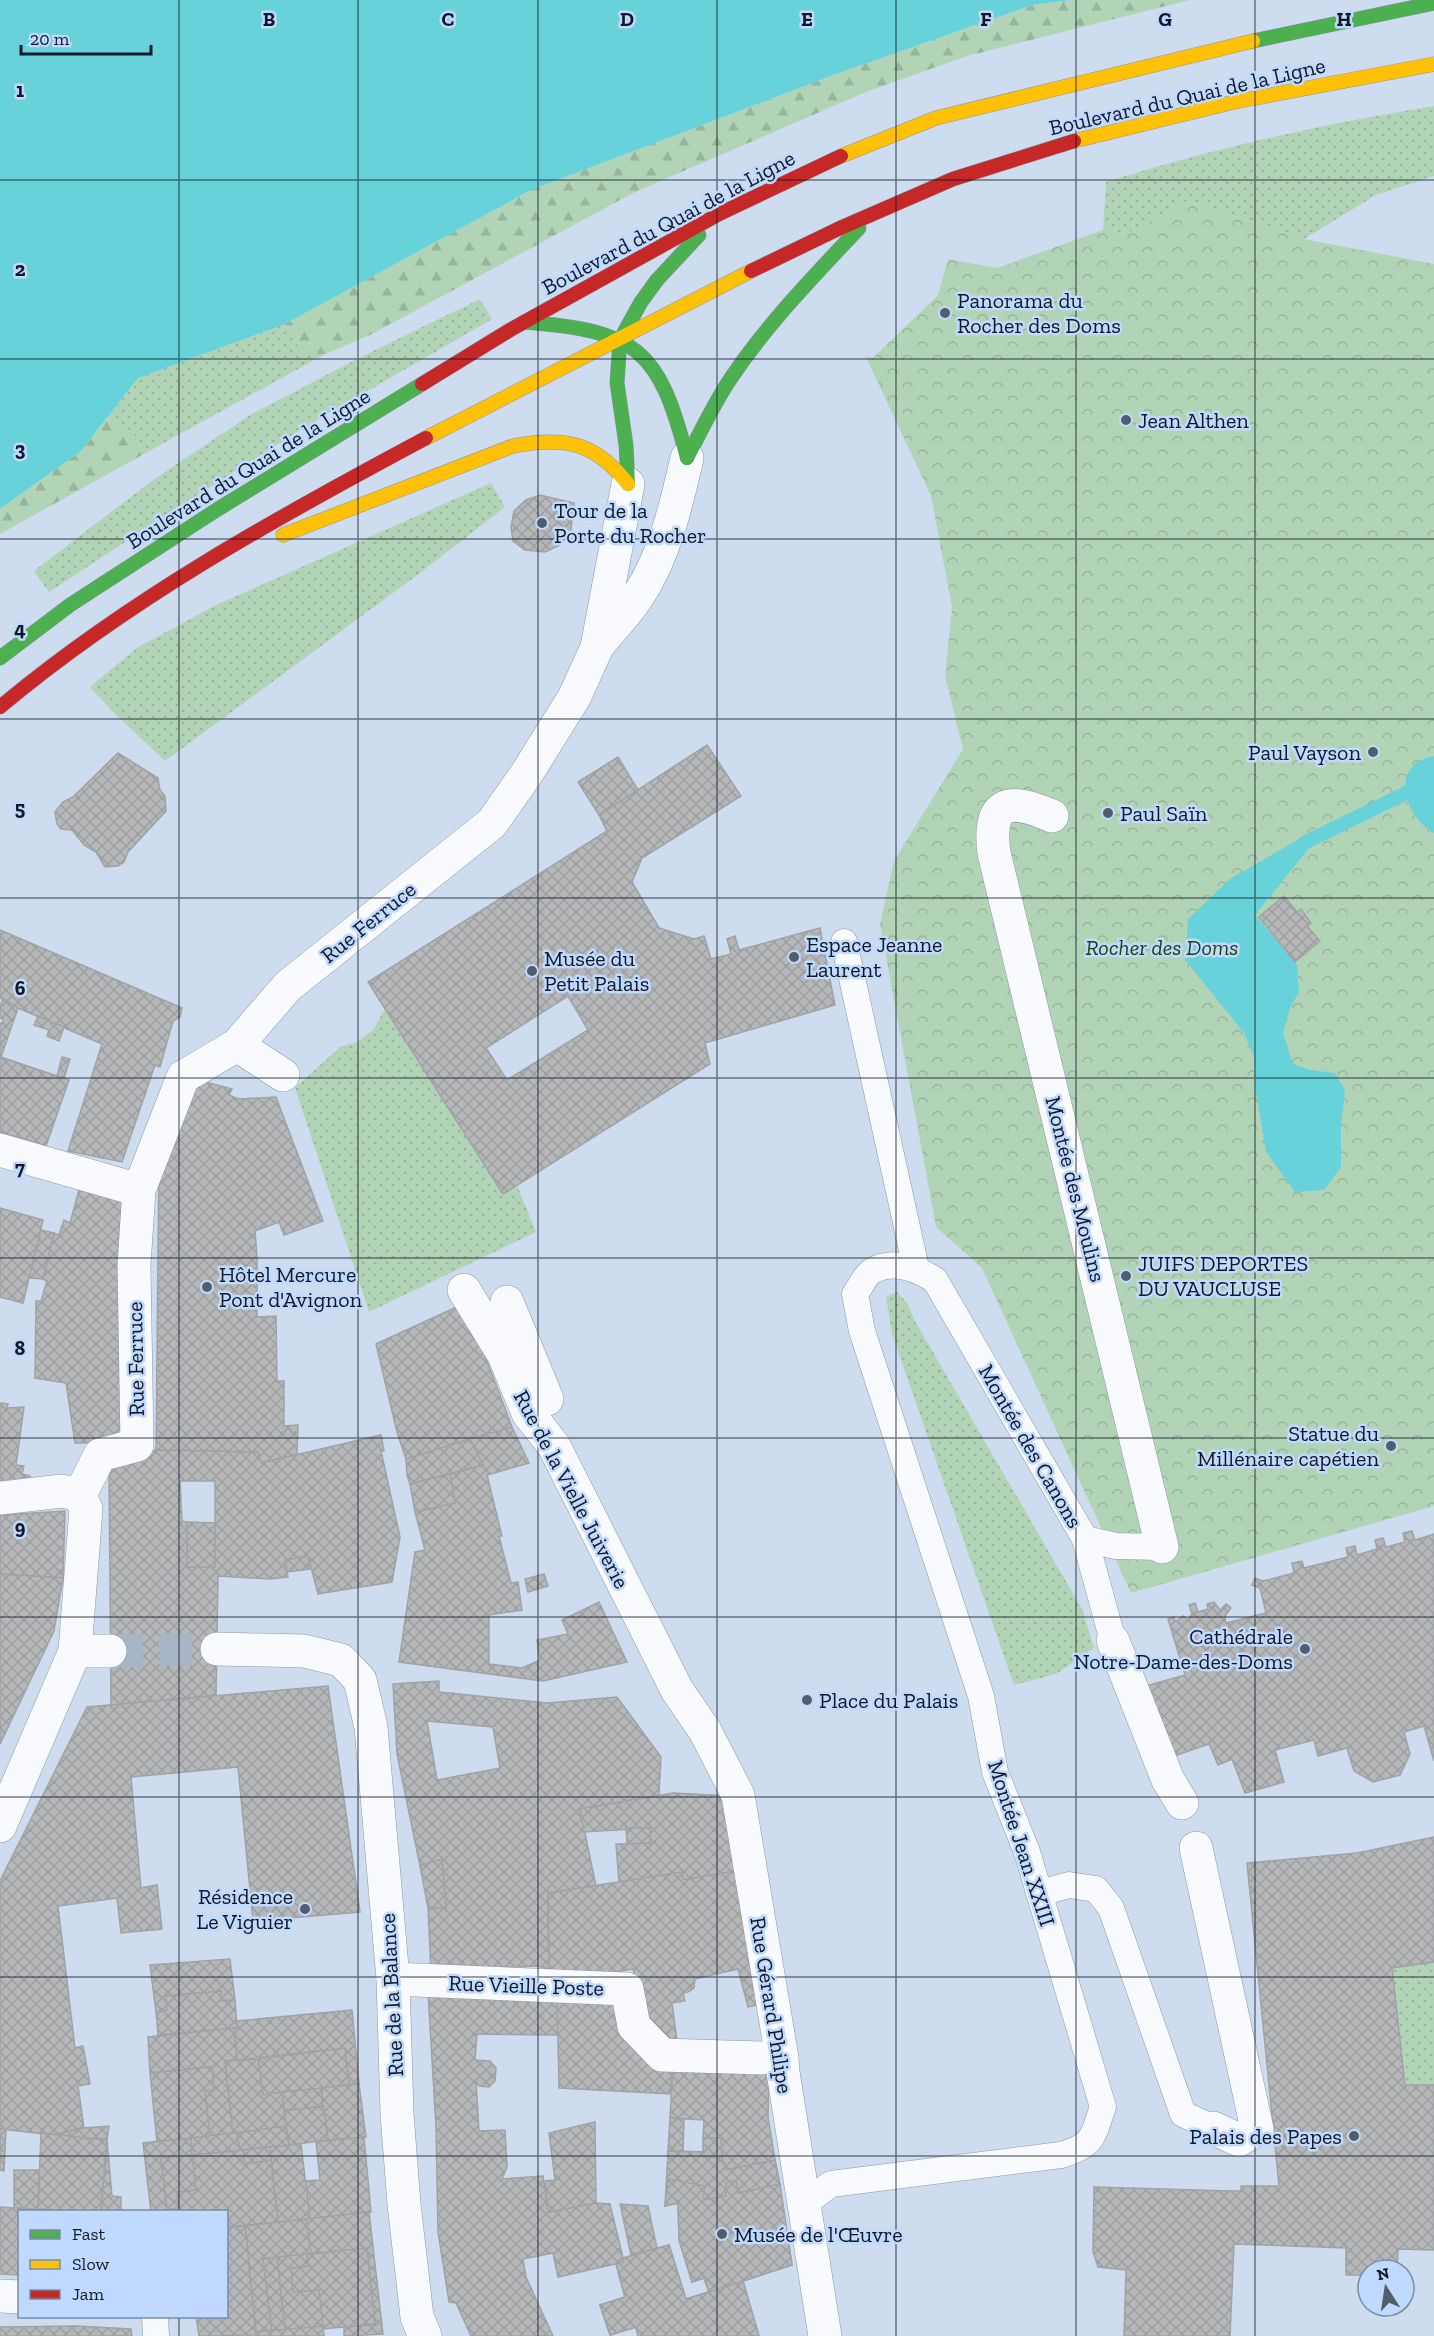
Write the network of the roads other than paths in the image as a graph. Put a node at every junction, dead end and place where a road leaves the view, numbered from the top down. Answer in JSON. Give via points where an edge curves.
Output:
{"nodes":[{"id":1,"x":1434,"y":3,"type":"edge"},
{"id":2,"x":1434,"y":64,"type":"edge"},
{"id":3,"x":719,"y":214,"type":"junction"},
{"id":4,"x":872,"y":214,"type":"junction"},
{"id":5,"x":524,"y":322,"type":"junction"},
{"id":6,"x":620,"y":340,"type":"junction"},
{"id":7,"x":687,"y":458,"type":"junction"},
{"id":8,"x":628,"y":484,"type":"junction"},
{"id":9,"x":184,"y":576,"type":"junction"},
{"id":10,"x":597,"y":647,"type":"junction"},
{"id":11,"x":0,"y":658,"type":"edge"},
{"id":12,"x":0,"y":707,"type":"edge"},
{"id":13,"x":1052,"y":816,"type":"dead end"},
{"id":14,"x":844,"y":942,"type":"dead end"},
{"id":15,"x":237,"y":1045,"type":"junction"},
{"id":16,"x":283,"y":1075,"type":"dead end"},
{"id":17,"x":0,"y":1150,"type":"edge"},
{"id":18,"x":139,"y":1190,"type":"junction"},
{"id":19,"x":916,"y":1268,"type":"junction"},
{"id":20,"x":464,"y":1290,"type":"dead end"},
{"id":21,"x":507,"y":1302,"type":"dead end"},
{"id":22,"x":554,"y":1446,"type":"junction"},
{"id":23,"x":80,"y":1495,"type":"junction"},
{"id":24,"x":0,"y":1498,"type":"edge"},
{"id":25,"x":1085,"y":1539,"type":"junction"},
{"id":26,"x":1162,"y":1547,"type":"joint"},
{"id":27,"x":1113,"y":1641,"type":"joint"},
{"id":28,"x":217,"y":1649,"type":"tunnel mouth"},
{"id":29,"x":75,"y":1651,"type":"junction"},
{"id":30,"x":110,"y":1651,"type":"tunnel mouth"},
{"id":31,"x":677,"y":1690,"type":"joint"},
{"id":32,"x":1182,"y":1803,"type":"dead end"},
{"id":33,"x":0,"y":1826,"type":"edge"},
{"id":34,"x":1196,"y":1848,"type":"dead end"},
{"id":35,"x":1039,"y":1893,"type":"junction"},
{"id":36,"x":393,"y":1979,"type":"junction"},
{"id":37,"x":761,"y":2058,"type":"dead end"},
{"id":38,"x":1213,"y":2128,"type":"joint"},
{"id":39,"x":804,"y":2204,"type":"junction"},
{"id":40,"x":0,"y":2296,"type":"edge"},
{"id":41,"x":18,"y":2297,"type":"edge"},
{"id":42,"x":155,"y":2318,"type":"edge"},
{"id":43,"x":156,"y":2336,"type":"edge"},
{"id":44,"x":425,"y":2336,"type":"edge"},
{"id":45,"x":825,"y":2336,"type":"edge"}],
"edges":[{"from":1,"to":3,"type":"main road","name":"Boulevard du Quai de la Ligne","via":[[1246,42],[936,118],[842,155]]},
{"from":2,"to":4,"type":"main road","name":"Boulevard du Quai de la Ligne","via":[[1204,108],[1095,135],[957,177]]},
{"from":3,"to":5,"type":"main road","name":"Boulevard du Quai de la Ligne"},
{"from":3,"to":6,"type":"main road","via":[[657,280]]},
{"from":4,"to":6,"type":"main road","name":"Boulevard du Quai de la Ligne"},
{"from":4,"to":7,"type":"main road","via":[[760,338],[709,415]]},
{"from":5,"to":6,"type":"main road","via":[[562,325]]},
{"from":5,"to":11,"type":"main road","name":"Boulevard du Quai de la Ligne","via":[[218,508],[70,605]]},
{"from":6,"to":7,"type":"main road","via":[[651,366],[671,402]]},
{"from":6,"to":8,"type":"main road","via":[[617,383]]},
{"from":6,"to":9,"type":"main road","name":"Boulevard du Quai de la Ligne","via":[[424,438]]},
{"from":7,"to":10,"type":"street","name":"Rue Ferruce","via":[[670,529],[656,560],[638,596]]},
{"from":8,"to":9,"type":"main road","via":[[604,458],[566,441],[543,440],[513,446]]},
{"from":8,"to":10,"type":"street","name":"Rue Ferruce"},
{"from":9,"to":12,"type":"main road","name":"Boulevard du Quai de la Ligne","via":[[118,616]]},
{"from":10,"to":15,"type":"street","name":"Rue Ferruce","via":[[574,696],[492,823],[288,986]]},
{"from":13,"to":26,"type":"street","name":"Montée des Moulins","via":[[1022,805],[1003,809],[994,819],[991,833],[994,853]]},
{"from":14,"to":19,"type":"lane"},
{"from":15,"to":16,"type":"street"},
{"from":15,"to":18,"type":"street","name":"Rue Ferruce","via":[[183,1077]]},
{"from":17,"to":18,"type":"street"},
{"from":18,"to":23,"type":"street","name":"Rue Ferruce","via":[[134,1265],[136,1445],[100,1455]]},
{"from":19,"to":25,"type":"lane","name":"Montée des Canons","via":[[934,1280]]},
{"from":19,"to":35,"type":"lane","name":"Montée Jean XXIII","via":[[889,1265],[870,1272],[855,1294],[862,1330],[981,1696],[995,1772]]},
{"from":20,"to":22,"type":"street","name":"Rue de la Vielle Juiverie","via":[[504,1355],[528,1413]]},
{"from":21,"to":22,"type":"street","via":[[550,1405]]},
{"from":22,"to":31,"type":"street","name":"Rue de la Vielle Juiverie"},
{"from":23,"to":24,"type":"street","via":[[62,1491]]},
{"from":23,"to":29,"type":"street","via":[[86,1509]]},
{"from":25,"to":26,"type":"lane","name":"Montée des Moulins","via":[[1116,1546]]},
{"from":25,"to":27,"type":"lane","name":"Montée des Canons"},
{"from":27,"to":32,"type":"street","via":[[1168,1780]]},
{"from":28,"to":36,"type":"street","name":"Rue de la Balance","via":[[304,1651],[341,1660],[360,1680],[371,1727]]},
{"from":29,"to":30,"type":"street"},
{"from":29,"to":33,"type":"street"},
{"from":31,"to":39,"type":"street","name":"Rue Gérard Philipe","via":[[705,1731],[738,1795]]},
{"from":34,"to":38,"type":"street","via":[[1257,2129],[1239,2140]]},
{"from":35,"to":38,"type":"lane","via":[[1069,1885],[1095,1889],[1111,1908],[1183,2114]]},
{"from":35,"to":39,"type":"lane","name":"Montée Jean XXIII","via":[[1103,2107],[1093,2135],[1083,2149],[831,2184]]},
{"from":36,"to":37,"type":"street","name":"Rue Vieille Poste","via":[[627,1989],[634,2026],[662,2055]]},
{"from":36,"to":44,"type":"street","name":"Rue de la Balance","via":[[404,2204],[417,2317]]},
{"from":39,"to":45,"type":"street","name":"Rue Gérard Philipe"},
{"from":40,"to":41,"type":"street"},
{"from":42,"to":43,"type":"lane"}]}
